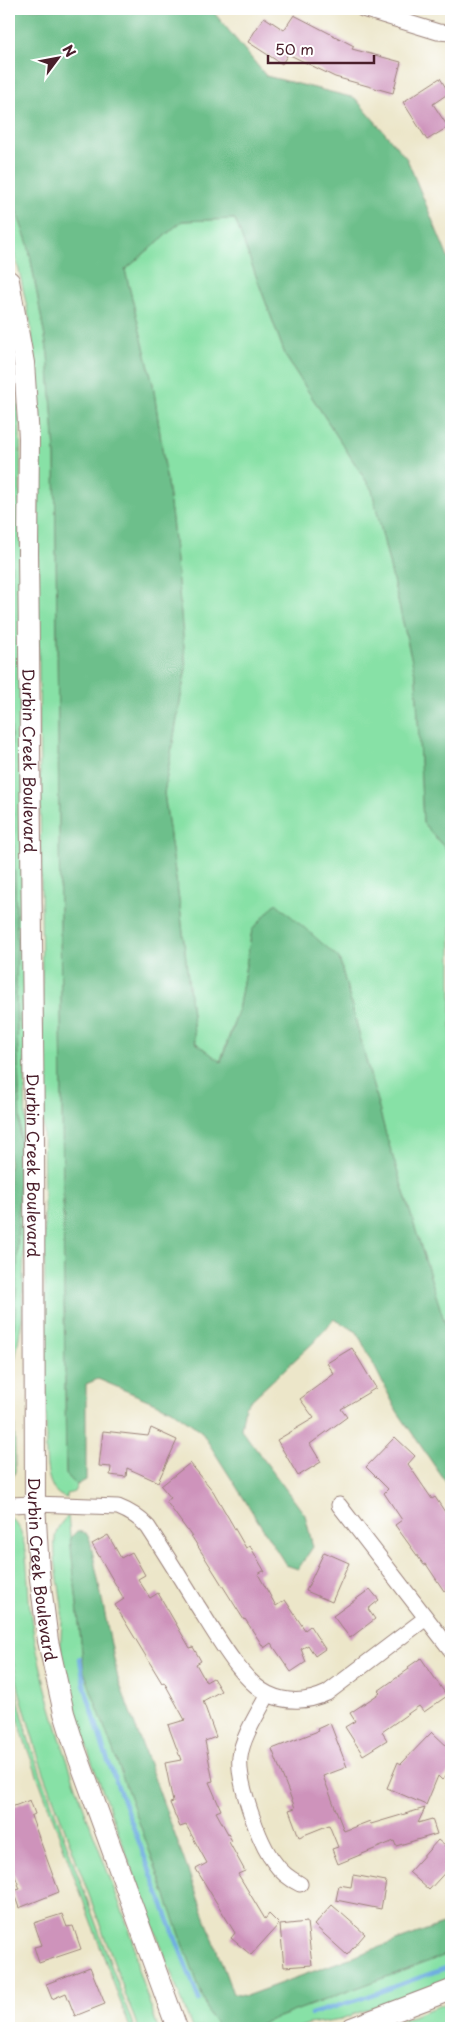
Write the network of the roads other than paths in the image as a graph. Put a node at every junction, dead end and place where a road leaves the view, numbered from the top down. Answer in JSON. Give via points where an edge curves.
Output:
{"nodes":[{"id":1,"x":363,"y":9,"type":"edge"},
{"id":2,"x":444,"y":32,"type":"edge"},
{"id":3,"x":451,"y":40,"type":"edge"},
{"id":4,"x":9,"y":281,"type":"edge"},
{"id":5,"x":35,"y":1504,"type":"junction"},
{"id":6,"x":9,"y":1505,"type":"edge"},
{"id":7,"x":339,"y":1505,"type":"dead end"},
{"id":8,"x":426,"y":1618,"type":"junction"},
{"id":9,"x":451,"y":1650,"type":"edge"},
{"id":10,"x":268,"y":1694,"type":"junction"},
{"id":11,"x":300,"y":1884,"type":"dead end"},
{"id":12,"x":451,"y":1990,"type":"edge"},
{"id":13,"x":178,"y":2028,"type":"edge"},
{"id":14,"x":351,"y":2028,"type":"edge"}],
"edges":[{"from":1,"to":2,"type":"street"},
{"from":2,"to":3,"type":"street"},
{"from":4,"to":5,"type":"street","name":"Durbin Creek Boulevard","via":[[24,364],[29,438]]},
{"from":5,"to":6,"type":"street"},
{"from":5,"to":10,"type":"street","via":[[118,1507],[140,1518],[218,1638],[244,1673]]},
{"from":5,"to":13,"type":"street","name":"Durbin Creek Boulevard","via":[[42,1605],[64,1712]]},
{"from":7,"to":8,"type":"street"},
{"from":8,"to":9,"type":"street"},
{"from":8,"to":10,"type":"street","via":[[327,1693],[309,1700],[281,1699]]},
{"from":10,"to":11,"type":"street","via":[[242,1746],[240,1774],[265,1848],[274,1863]]},
{"from":12,"to":14,"type":"street"}]}
